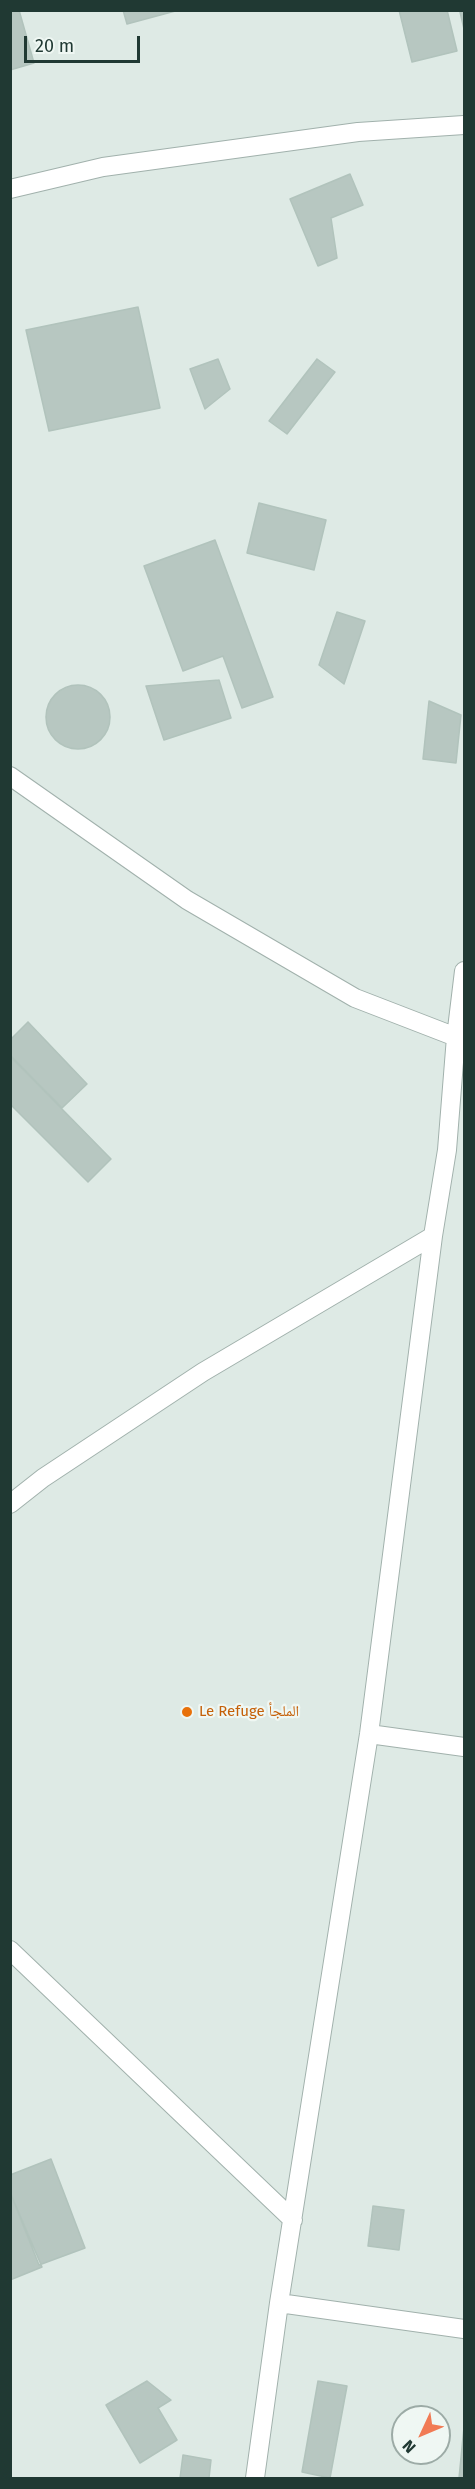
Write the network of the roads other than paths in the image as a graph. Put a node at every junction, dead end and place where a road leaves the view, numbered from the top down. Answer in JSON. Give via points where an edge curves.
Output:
{"nodes":[{"id":1,"x":465,"y":125,"type":"edge"},
{"id":2,"x":10,"y":189,"type":"edge"},
{"id":3,"x":10,"y":776,"type":"edge"},
{"id":4,"x":465,"y":971,"type":"edge"},
{"id":5,"x":456,"y":1036,"type":"junction"},
{"id":6,"x":456,"y":1150,"type":"edge"},
{"id":7,"x":433,"y":1236,"type":"junction"},
{"id":8,"x":10,"y":1504,"type":"edge"},
{"id":9,"x":369,"y":1734,"type":"junction"},
{"id":10,"x":465,"y":1748,"type":"edge"},
{"id":11,"x":10,"y":1950,"type":"edge"},
{"id":12,"x":293,"y":2220,"type":"junction"},
{"id":13,"x":279,"y":2303,"type":"junction"},
{"id":14,"x":465,"y":2329,"type":"edge"},
{"id":15,"x":255,"y":2478,"type":"edge"}],
"edges":[{"from":1,"to":2,"type":"street","via":[[358,132],[115,165]]},
{"from":3,"to":5,"type":"street","via":[[197,906],[355,998]]},
{"from":4,"to":5,"type":"street"},
{"from":5,"to":6,"type":"street"},
{"from":6,"to":7,"type":"street"},
{"from":7,"to":8,"type":"street","via":[[204,1372]]},
{"from":7,"to":9,"type":"street"},
{"from":9,"to":10,"type":"street"},
{"from":9,"to":12,"type":"street"},
{"from":11,"to":12,"type":"street"},
{"from":12,"to":13,"type":"street"},
{"from":13,"to":14,"type":"street"},
{"from":13,"to":15,"type":"street"}]}
